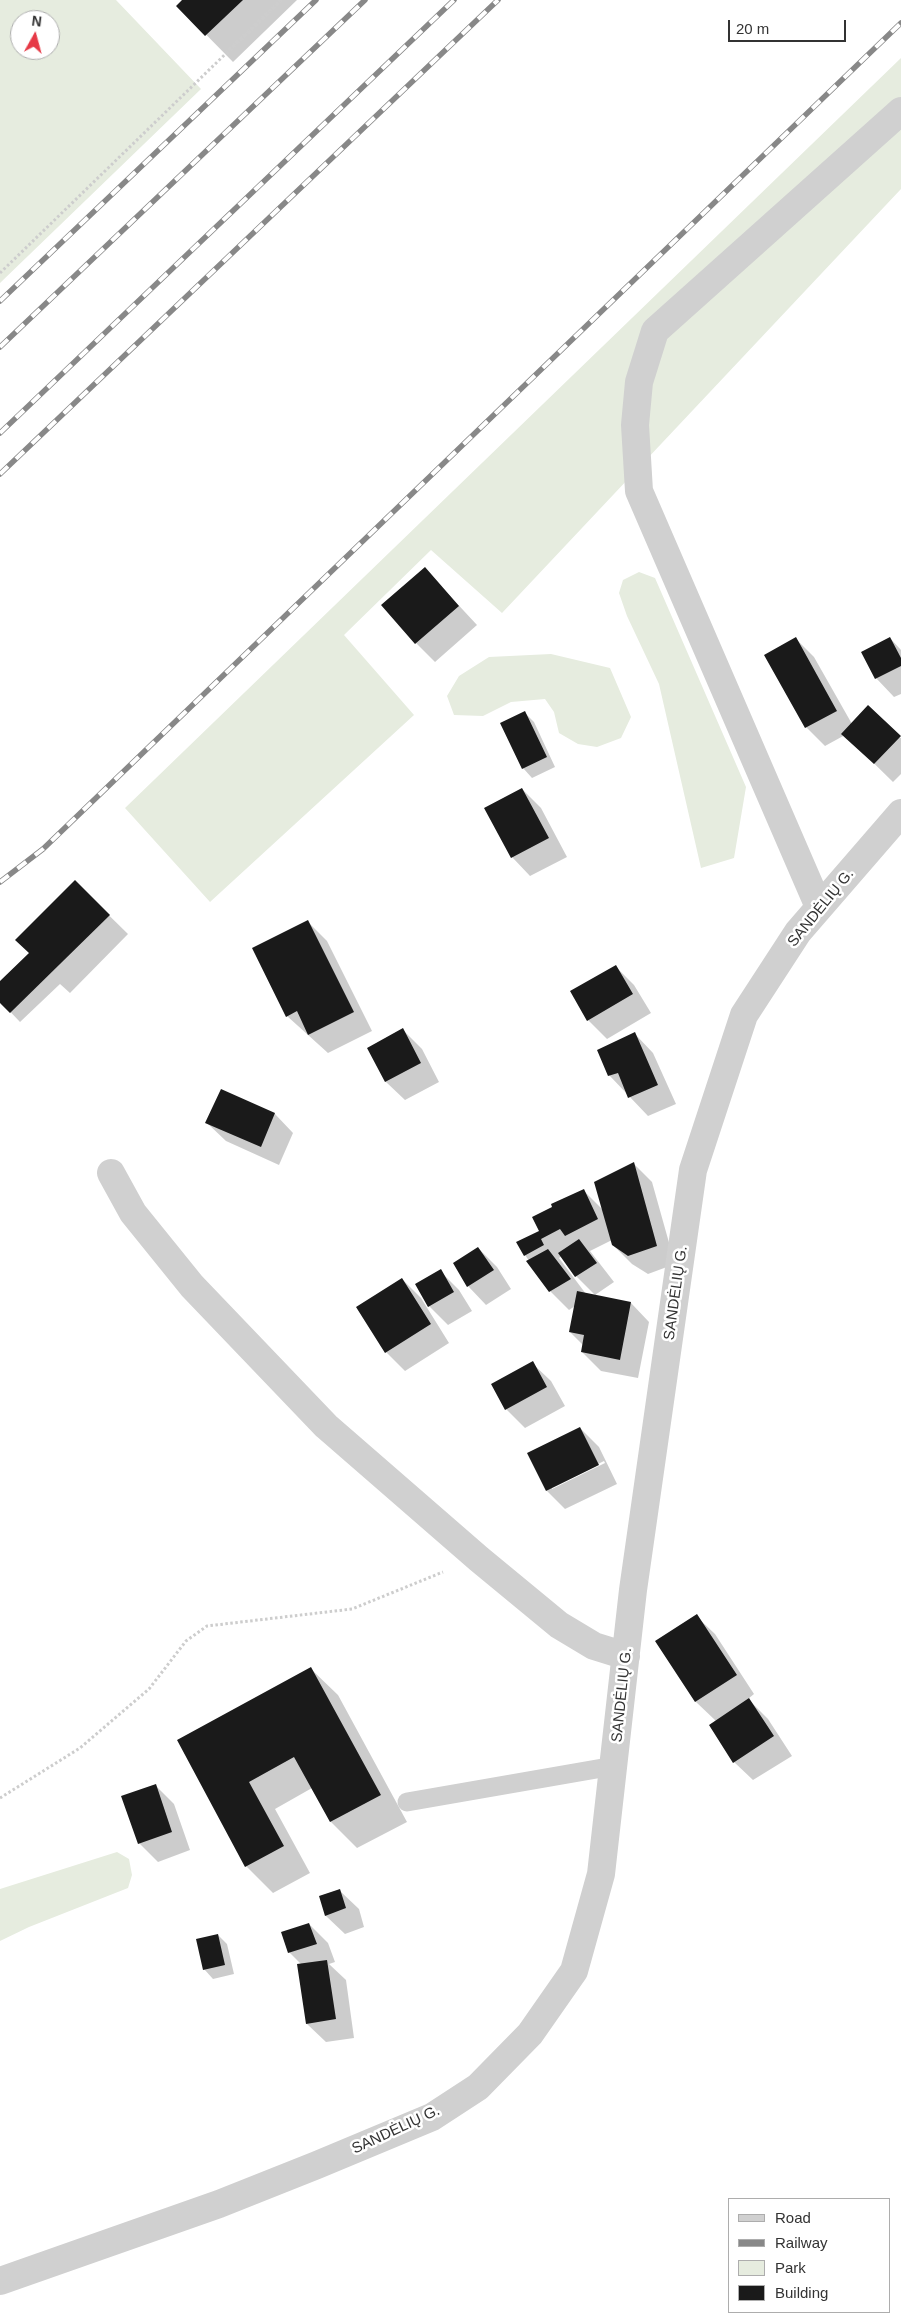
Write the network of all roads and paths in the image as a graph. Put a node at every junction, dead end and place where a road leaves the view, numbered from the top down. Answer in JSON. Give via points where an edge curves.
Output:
{"nodes":[{"id":1,"x":281,"y":0,"type":"edge"},
{"id":2,"x":901,"y":111,"type":"edge"},
{"id":3,"x":0,"y":273,"type":"edge"},
{"id":4,"x":901,"y":813,"type":"edge"},
{"id":5,"x":819,"y":906,"type":"junction"},
{"id":6,"x":111,"y":1173,"type":"dead end"},
{"id":7,"x":478,"y":1559,"type":"junction"},
{"id":8,"x":626,"y":1656,"type":"junction"},
{"id":9,"x":614,"y":1766,"type":"junction"},
{"id":10,"x":0,"y":1798,"type":"edge"},
{"id":11,"x":407,"y":1802,"type":"dead end"},
{"id":12,"x":0,"y":2281,"type":"edge"}],
"edges":[{"from":1,"to":3,"type":"path"},
{"from":2,"to":5,"type":"street","via":[[655,332],[639,382],[635,425],[640,490]]},
{"from":4,"to":5,"type":"street","name":"SANDĖLIŲ G."},
{"from":5,"to":8,"type":"street","name":"SANDĖLIŲ G.","via":[[798,932],[744,1016],[693,1170]]},
{"from":6,"to":7,"type":"street","via":[[133,1213],[192,1286],[326,1426]]},
{"from":7,"to":8,"type":"street","via":[[559,1625],[594,1646]]},
{"from":7,"to":10,"type":"path","via":[[352,1609],[207,1626],[186,1641],[149,1689],[80,1748]]},
{"from":8,"to":9,"type":"street","name":"SANDĖLIŲ G."},
{"from":9,"to":11,"type":"lane"},
{"from":9,"to":12,"type":"street","name":"SANDĖLIŲ G.","via":[[600,1874],[574,1971],[530,2034],[478,2087],[432,2117],[317,2166]]}]}
